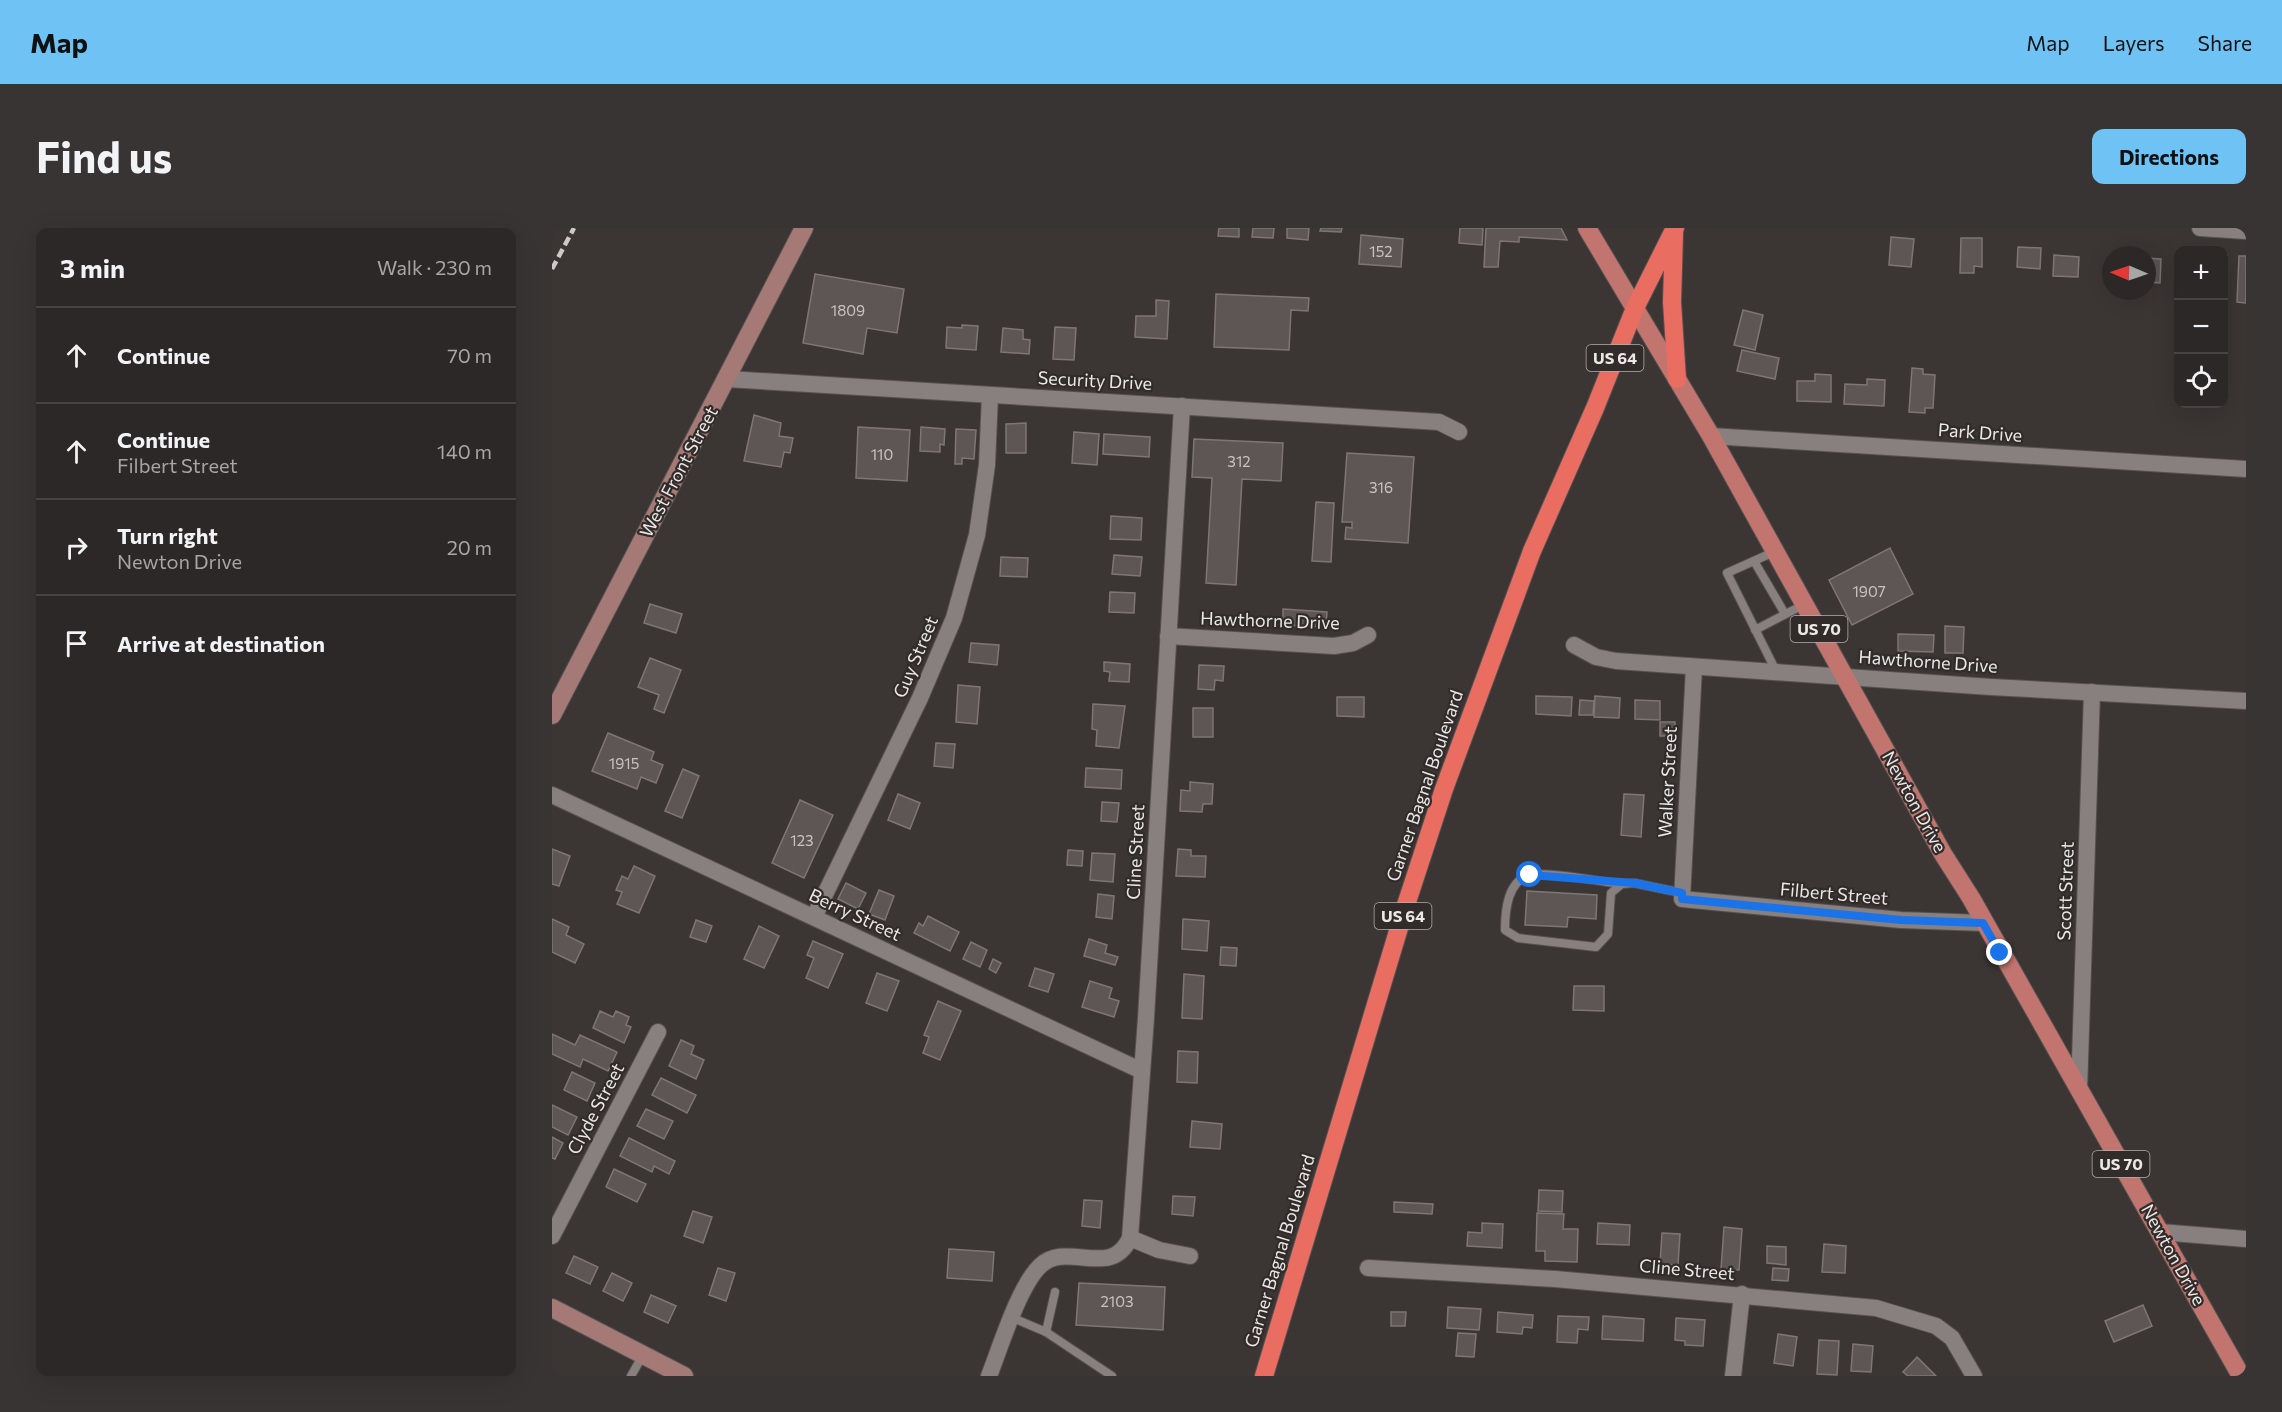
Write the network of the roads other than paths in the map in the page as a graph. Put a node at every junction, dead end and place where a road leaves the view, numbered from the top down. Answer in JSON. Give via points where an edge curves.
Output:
{"nodes":[{"id":1,"x":804,"y":228,"type":"edge"},
{"id":2,"x":1587,"y":228,"type":"edge"},
{"id":3,"x":1675,"y":228,"type":"edge"},
{"id":4,"x":2200,"y":228,"type":"edge"},
{"id":5,"x":2246,"y":231,"type":"edge"},
{"id":6,"x":1635,"y":308,"type":"junction"},
{"id":7,"x":727,"y":379,"type":"junction"},
{"id":8,"x":1677,"y":379,"type":"junction"},
{"id":9,"x":990,"y":395,"type":"junction"},
{"id":10,"x":1182,"y":406,"type":"junction"},
{"id":11,"x":1459,"y":432,"type":"dead end"},
{"id":12,"x":1711,"y":435,"type":"junction"},
{"id":13,"x":2246,"y":469,"type":"edge"},
{"id":14,"x":1776,"y":551,"type":"junction"},
{"id":15,"x":1754,"y":561,"type":"junction"},
{"id":16,"x":1805,"y":604,"type":"junction"},
{"id":17,"x":1785,"y":614,"type":"junction"},
{"id":18,"x":1755,"y":630,"type":"junction"},
{"id":19,"x":1368,"y":635,"type":"dead end"},
{"id":20,"x":1168,"y":636,"type":"junction"},
{"id":21,"x":1574,"y":645,"type":"dead end"},
{"id":22,"x":1694,"y":667,"type":"junction"},
{"id":23,"x":1777,"y":672,"type":"junction"},
{"id":24,"x":1845,"y":676,"type":"junction"},
{"id":25,"x":2092,"y":693,"type":"junction"},
{"id":26,"x":2246,"y":701,"type":"edge"},
{"id":27,"x":552,"y":715,"type":"edge"},
{"id":28,"x":552,"y":795,"type":"edge"},
{"id":29,"x":1622,"y":884,"type":"junction"},
{"id":30,"x":1682,"y":896,"type":"junction"},
{"id":31,"x":814,"y":917,"type":"junction"},
{"id":32,"x":1983,"y":923,"type":"junction"},
{"id":33,"x":658,"y":1032,"type":"dead end"},
{"id":34,"x":1142,"y":1071,"type":"junction"},
{"id":35,"x":2079,"y":1091,"type":"junction"},
{"id":36,"x":2160,"y":1232,"type":"junction"},
{"id":37,"x":552,"y":1236,"type":"edge"},
{"id":38,"x":1130,"y":1238,"type":"junction"},
{"id":39,"x":2246,"y":1239,"type":"edge"},
{"id":40,"x":1190,"y":1256,"type":"dead end"},
{"id":41,"x":1368,"y":1268,"type":"dead end"},
{"id":42,"x":1055,"y":1292,"type":"dead end"},
{"id":43,"x":1742,"y":1294,"type":"junction"},
{"id":44,"x":552,"y":1308,"type":"edge"},
{"id":45,"x":1013,"y":1318,"type":"junction"},
{"id":46,"x":1046,"y":1332,"type":"junction"},
{"id":47,"x":643,"y":1355,"type":"junction"},
{"id":48,"x":632,"y":1376,"type":"edge"},
{"id":49,"x":684,"y":1376,"type":"edge"},
{"id":50,"x":989,"y":1376,"type":"edge"},
{"id":51,"x":1112,"y":1376,"type":"edge"},
{"id":52,"x":1264,"y":1376,"type":"edge"},
{"id":53,"x":1733,"y":1376,"type":"edge"},
{"id":54,"x":1974,"y":1376,"type":"edge"},
{"id":55,"x":2241,"y":1376,"type":"edge"}],
"edges":[{"from":1,"to":7,"type":"main road","name":"West Front Street"},
{"from":2,"to":6,"type":"main road","name":"Newton Drive"},
{"from":3,"to":6,"type":"highway","name":"Garner Bagnal Boulevard"},
{"from":3,"to":8,"type":"highway","via":[[1671,302]]},
{"from":4,"to":5,"type":"street"},
{"from":6,"to":8,"type":"main road","name":"Newton Drive","number":"US 70"},
{"from":6,"to":52,"type":"highway","name":"Garner Bagnal Boulevard","number":"US 64","via":[[1532,551],[1444,789]]},
{"from":7,"to":9,"type":"street","name":"Security Drive"},
{"from":7,"to":27,"type":"main road","name":"West Front Street"},
{"from":8,"to":12,"type":"main road","name":"Newton Drive","number":"US 70"},
{"from":9,"to":10,"type":"street","name":"Security Drive"},
{"from":9,"to":31,"type":"street","name":"Guy Street","via":[[987,465],[977,535],[954,618],[921,698]]},
{"from":10,"to":11,"type":"street","name":"Security Drive","via":[[1439,422]]},
{"from":10,"to":20,"type":"street","name":"Cline Street"},
{"from":12,"to":13,"type":"street","name":"Park Drive"},
{"from":12,"to":14,"type":"main road","name":"Newton Drive","number":"US 70"},
{"from":14,"to":15,"type":"lane"},
{"from":14,"to":16,"type":"main road","name":"Newton Drive","number":"US 70"},
{"from":15,"to":17,"type":"lane"},
{"from":15,"to":18,"type":"lane","via":[[1727,573]]},
{"from":16,"to":17,"type":"lane"},
{"from":16,"to":24,"type":"main road","name":"Newton Drive","number":"US 70"},
{"from":17,"to":18,"type":"lane"},
{"from":18,"to":23,"type":"lane"},
{"from":19,"to":20,"type":"street","name":"Hawthorne Drive","via":[[1334,646]]},
{"from":20,"to":34,"type":"street","name":"Cline Street"},
{"from":21,"to":22,"type":"street","name":"Hawthorne Drive","via":[[1596,657],[1616,661]]},
{"from":22,"to":23,"type":"street","name":"Hawthorne Drive"},
{"from":22,"to":30,"type":"street","name":"Walker Street"},
{"from":23,"to":24,"type":"street","name":"Hawthorne Drive"},
{"from":24,"to":25,"type":"street","name":"Hawthorne Drive"},
{"from":24,"to":32,"type":"main road","name":"Newton Drive","number":"US 70"},
{"from":25,"to":26,"type":"street","name":"Hawthorne Drive"},
{"from":25,"to":35,"type":"street","name":"Scott Street"},
{"from":28,"to":31,"type":"street","name":"Berry Street"},
{"from":29,"to":29,"type":"lane","via":[[1611,893],[1608,934],[1596,947],[1518,938],[1505,930],[1505,908],[1516,884],[1530,875]]},
{"from":29,"to":30,"type":"lane","via":[[1634,883]]},
{"from":30,"to":32,"type":"street","name":"Filbert Street","via":[[1901,920]]},
{"from":31,"to":34,"type":"street","name":"Berry Street"},
{"from":32,"to":35,"type":"main road","name":"Newton Drive","number":"US 70"},
{"from":33,"to":37,"type":"street","name":"Clyde Street"},
{"from":34,"to":38,"type":"street","name":"Cline Street"},
{"from":35,"to":36,"type":"main road","name":"Newton Drive","number":"US 70"},
{"from":36,"to":39,"type":"street"},
{"from":36,"to":55,"type":"main road","name":"Newton Drive","number":"US 70"},
{"from":38,"to":40,"type":"street","via":[[1159,1250]]},
{"from":38,"to":45,"type":"street","via":[[1124,1250],[1113,1258],[1055,1257],[1040,1266]]},
{"from":41,"to":43,"type":"street","name":"Cline Street"},
{"from":42,"to":46,"type":"lane"},
{"from":43,"to":53,"type":"street"},
{"from":43,"to":54,"type":"street","name":"Cline Street","via":[[1876,1308],[1915,1317],[1953,1338]]},
{"from":44,"to":47,"type":"main road"},
{"from":45,"to":46,"type":"lane"},
{"from":45,"to":50,"type":"street"},
{"from":46,"to":51,"type":"lane"},
{"from":47,"to":48,"type":"lane"},
{"from":47,"to":49,"type":"main road"}]}
